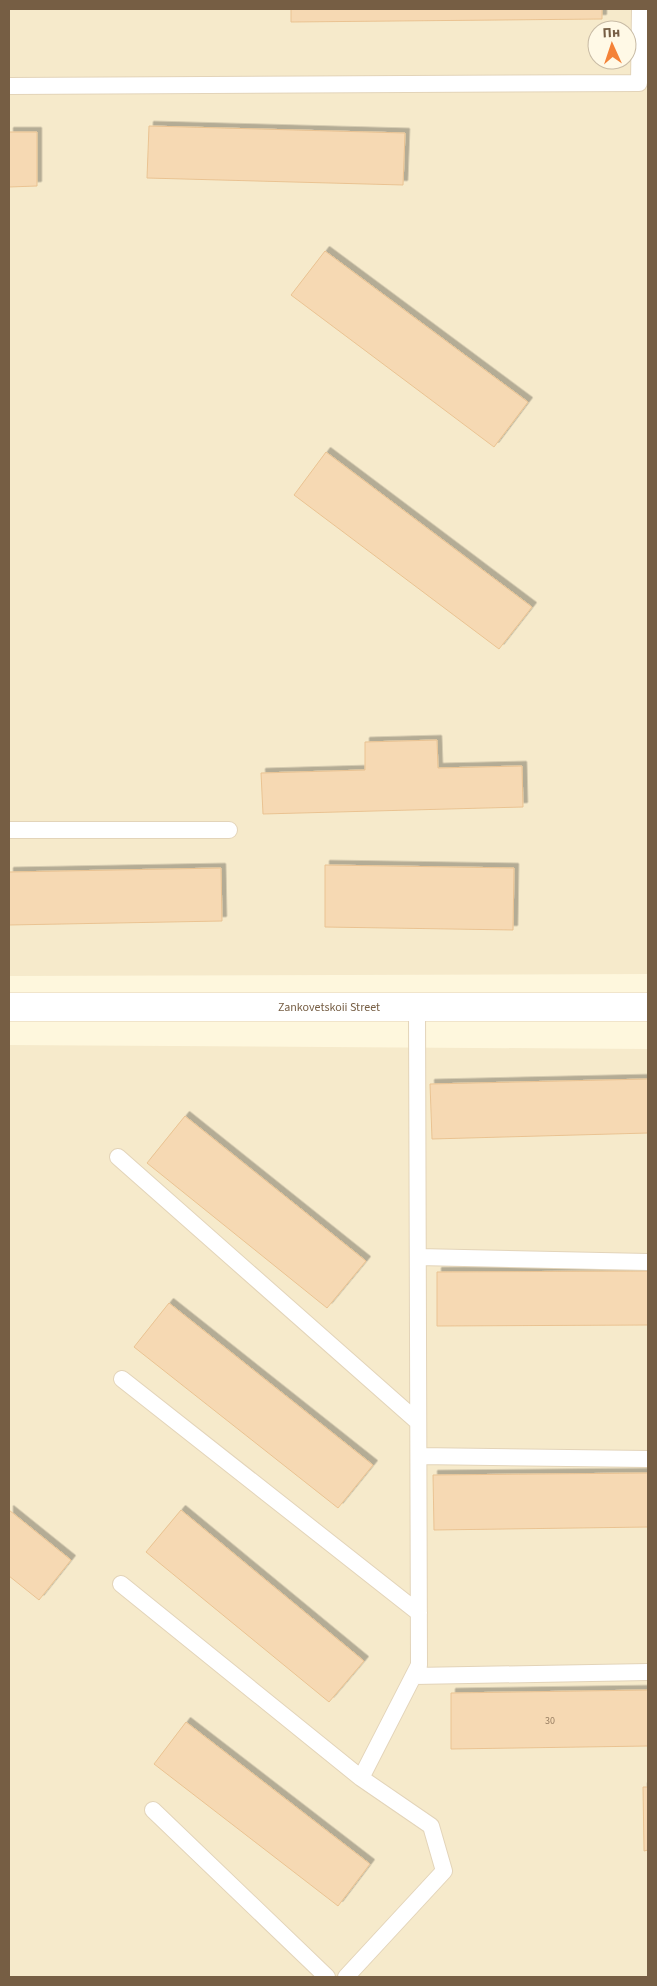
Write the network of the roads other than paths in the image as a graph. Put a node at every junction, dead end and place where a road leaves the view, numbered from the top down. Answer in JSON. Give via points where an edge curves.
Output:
{"nodes":[{"id":1,"x":640,"y":9,"type":"edge"},
{"id":2,"x":9,"y":86,"type":"edge"},
{"id":3,"x":9,"y":830,"type":"edge"},
{"id":4,"x":229,"y":830,"type":"dead end"},
{"id":5,"x":9,"y":1007,"type":"edge"},
{"id":6,"x":417,"y":1007,"type":"junction"},
{"id":7,"x":648,"y":1007,"type":"edge"},
{"id":8,"x":118,"y":1157,"type":"dead end"},
{"id":9,"x":418,"y":1257,"type":"junction"},
{"id":10,"x":648,"y":1262,"type":"edge"},
{"id":11,"x":122,"y":1379,"type":"dead end"},
{"id":12,"x":418,"y":1422,"type":"junction"},
{"id":13,"x":419,"y":1456,"type":"junction"},
{"id":14,"x":648,"y":1459,"type":"edge"},
{"id":15,"x":121,"y":1584,"type":"dead end"},
{"id":16,"x":419,"y":1613,"type":"junction"},
{"id":17,"x":648,"y":1672,"type":"edge"},
{"id":18,"x":414,"y":1676,"type":"junction"},
{"id":19,"x":361,"y":1778,"type":"junction"},
{"id":20,"x":153,"y":1810,"type":"dead end"},
{"id":21,"x":327,"y":1977,"type":"edge"},
{"id":22,"x":346,"y":1977,"type":"edge"}],
"edges":[{"from":1,"to":2,"type":"lane","via":[[639,83]]},
{"from":3,"to":4,"type":"lane"},
{"from":5,"to":6,"type":"street","name":"Zankovetskoii Street"},
{"from":6,"to":7,"type":"street","name":"Zankovetskoii Street"},
{"from":6,"to":9,"type":"lane"},
{"from":8,"to":12,"type":"lane"},
{"from":9,"to":10,"type":"lane"},
{"from":9,"to":12,"type":"lane"},
{"from":11,"to":16,"type":"lane"},
{"from":12,"to":13,"type":"lane"},
{"from":13,"to":14,"type":"lane"},
{"from":13,"to":16,"type":"lane"},
{"from":15,"to":19,"type":"lane"},
{"from":16,"to":18,"type":"lane","via":[[419,1665]]},
{"from":17,"to":18,"type":"lane"},
{"from":18,"to":19,"type":"lane"},
{"from":19,"to":22,"type":"lane","via":[[431,1826],[444,1871]]},
{"from":20,"to":21,"type":"lane"}]}
